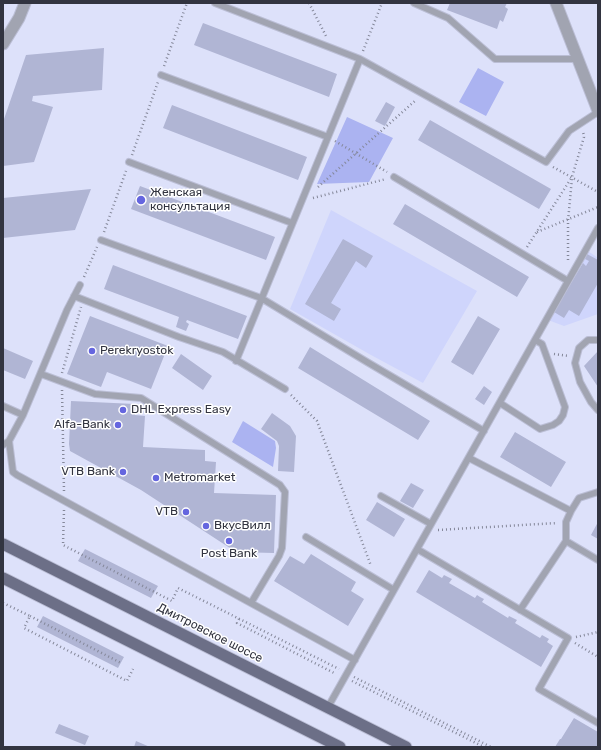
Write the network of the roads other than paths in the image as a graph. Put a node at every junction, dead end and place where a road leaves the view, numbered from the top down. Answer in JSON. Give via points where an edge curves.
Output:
{"nodes":[{"id":1,"x":25,"y":3,"type":"edge"},
{"id":2,"x":215,"y":3,"type":"edge"},
{"id":3,"x":414,"y":3,"type":"edge"},
{"id":4,"x":556,"y":3,"type":"edge"},
{"id":5,"x":3,"y":44,"type":"edge"},
{"id":6,"x":360,"y":59,"type":"junction"},
{"id":7,"x":578,"y":59,"type":"junction"},
{"id":8,"x":161,"y":75,"type":"road end"},
{"id":9,"x":598,"y":111,"type":"edge"},
{"id":10,"x":328,"y":137,"type":"junction"},
{"id":11,"x":129,"y":162,"type":"road end"},
{"id":12,"x":394,"y":177,"type":"road end"},
{"id":13,"x":292,"y":223,"type":"junction"},
{"id":14,"x":598,"y":228,"type":"edge"},
{"id":15,"x":101,"y":240,"type":"road end"},
{"id":16,"x":568,"y":281,"type":"junction"},
{"id":17,"x":80,"y":285,"type":"road end"},
{"id":18,"x":74,"y":296,"type":"junction"},
{"id":19,"x":261,"y":298,"type":"junction"},
{"id":20,"x":535,"y":340,"type":"junction"},
{"id":21,"x":598,"y":340,"type":"edge"},
{"id":22,"x":236,"y":361,"type":"junction"},
{"id":23,"x":41,"y":374,"type":"junction"},
{"id":24,"x":286,"y":389,"type":"road end"},
{"id":25,"x":500,"y":403,"type":"junction"},
{"id":26,"x":3,"y":406,"type":"edge"},
{"id":27,"x":598,"y":410,"type":"edge"},
{"id":28,"x":23,"y":415,"type":"junction"},
{"id":29,"x":484,"y":431,"type":"junction"},
{"id":30,"x":9,"y":442,"type":"junction"},
{"id":31,"x":3,"y":445,"type":"edge"},
{"id":32,"x":469,"y":458,"type":"junction"},
{"id":33,"x":598,"y":492,"type":"edge"},
{"id":34,"x":381,"y":496,"type":"dead end"},
{"id":35,"x":571,"y":511,"type":"junction"},
{"id":36,"x":429,"y":528,"type":"junction"},
{"id":37,"x":306,"y":537,"type":"dead end"},
{"id":38,"x":566,"y":541,"type":"junction"},
{"id":39,"x":3,"y":544,"type":"edge"},
{"id":40,"x":417,"y":549,"type":"junction"},
{"id":41,"x":598,"y":560,"type":"edge"},
{"id":42,"x":3,"y":578,"type":"edge"},
{"id":43,"x":394,"y":590,"type":"junction"},
{"id":44,"x":252,"y":603,"type":"junction"},
{"id":45,"x":520,"y":610,"type":"junction"},
{"id":46,"x":355,"y":660,"type":"junction"},
{"id":47,"x":328,"y":707,"type":"junction"},
{"id":48,"x":598,"y":723,"type":"edge"},
{"id":49,"x":340,"y":747,"type":"edge"},
{"id":50,"x":406,"y":747,"type":"edge"}],
"edges":[{"from":1,"to":5,"type":"street"},
{"from":2,"to":6,"type":"lane"},
{"from":3,"to":7,"type":"lane","via":[[448,18],[495,58]]},
{"from":4,"to":7,"type":"street"},
{"from":6,"to":9,"type":"lane","via":[[546,162],[569,131]]},
{"from":6,"to":10,"type":"lane"},
{"from":7,"to":9,"type":"street"},
{"from":8,"to":10,"type":"lane"},
{"from":10,"to":13,"type":"lane"},
{"from":11,"to":13,"type":"lane"},
{"from":12,"to":16,"type":"lane"},
{"from":13,"to":19,"type":"lane"},
{"from":14,"to":16,"type":"lane"},
{"from":15,"to":19,"type":"lane"},
{"from":16,"to":20,"type":"lane"},
{"from":17,"to":18,"type":"lane"},
{"from":18,"to":22,"type":"lane","via":[[223,352]]},
{"from":18,"to":23,"type":"lane"},
{"from":19,"to":22,"type":"lane"},
{"from":19,"to":29,"type":"lane"},
{"from":20,"to":25,"type":"lane"},
{"from":20,"to":25,"type":"lane","via":[[542,344],[565,407],[560,421],[540,429]]},
{"from":21,"to":27,"type":"lane","via":[[588,340],[579,348],[575,363],[580,382]]},
{"from":22,"to":24,"type":"lane"},
{"from":23,"to":28,"type":"lane"},
{"from":23,"to":44,"type":"lane","via":[[95,394],[142,398],[280,485],[285,492],[282,548]]},
{"from":25,"to":29,"type":"lane"},
{"from":26,"to":28,"type":"lane"},
{"from":28,"to":30,"type":"lane"},
{"from":29,"to":32,"type":"lane"},
{"from":30,"to":31,"type":"lane"},
{"from":30,"to":44,"type":"lane","via":[[14,472],[17,476]]},
{"from":32,"to":35,"type":"lane"},
{"from":32,"to":36,"type":"lane"},
{"from":33,"to":35,"type":"lane","via":[[579,498]]},
{"from":34,"to":36,"type":"lane"},
{"from":35,"to":38,"type":"lane","via":[[566,522]]},
{"from":36,"to":40,"type":"lane"},
{"from":37,"to":43,"type":"lane"},
{"from":38,"to":41,"type":"lane"},
{"from":38,"to":45,"type":"lane"},
{"from":39,"to":47,"type":"main road","name":"Дмитровское шоссе"},
{"from":40,"to":43,"type":"lane"},
{"from":40,"to":45,"type":"lane"},
{"from":42,"to":49,"type":"main road"},
{"from":43,"to":46,"type":"lane"},
{"from":44,"to":46,"type":"lane"},
{"from":45,"to":48,"type":"lane","via":[[568,638],[539,689]]},
{"from":46,"to":47,"type":"lane"},
{"from":47,"to":50,"type":"main road","name":"Дмитровское шоссе"}]}
